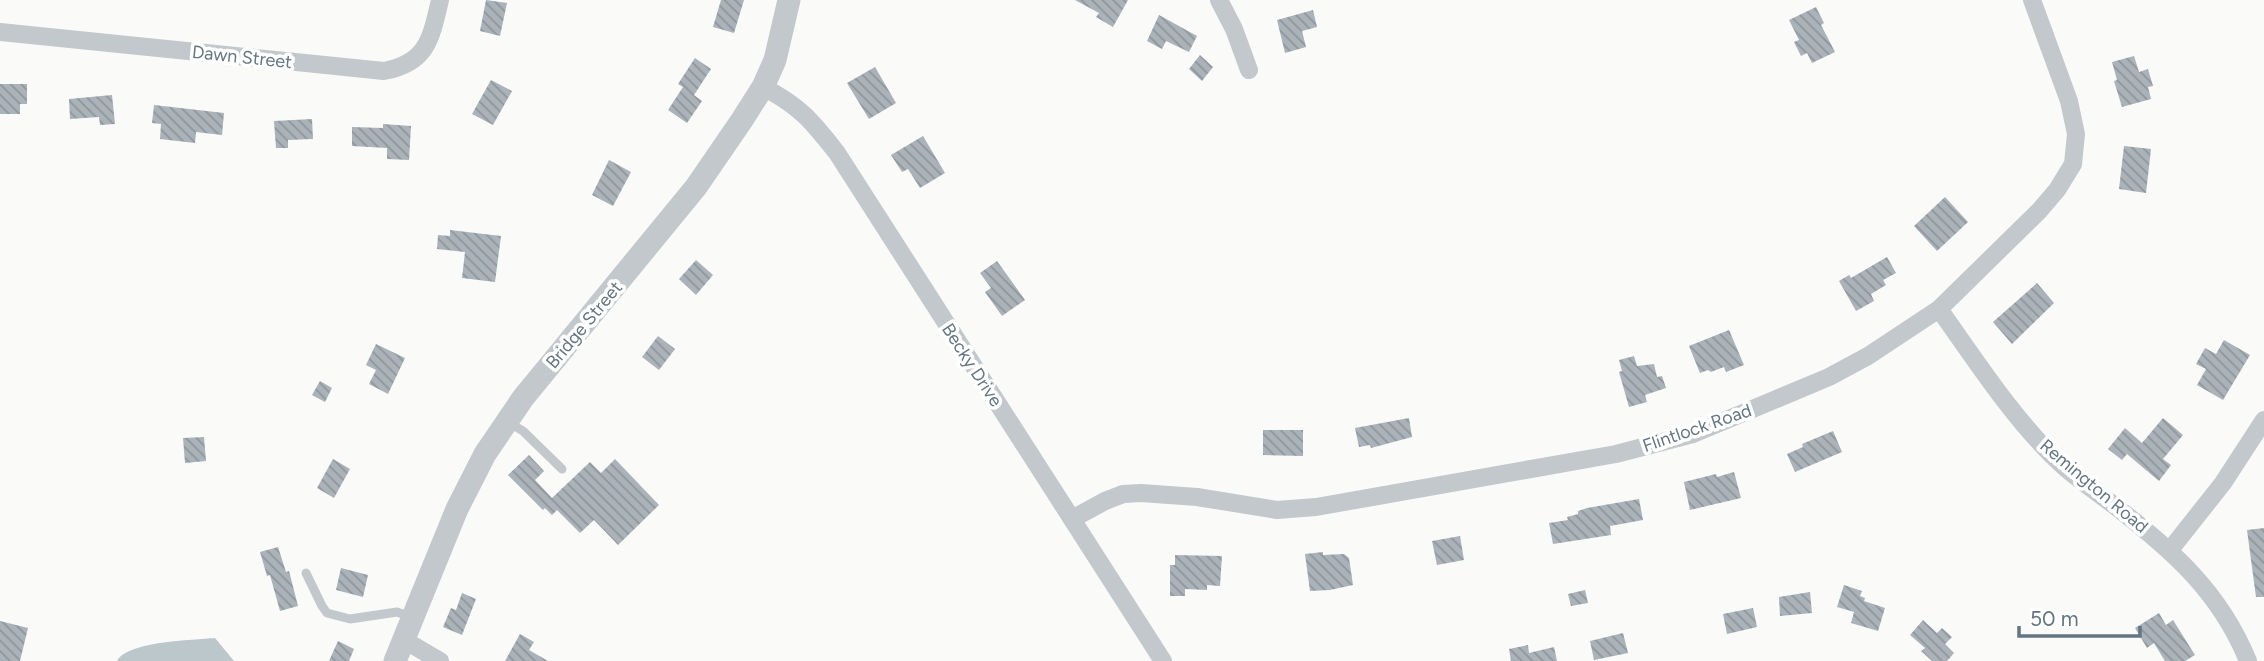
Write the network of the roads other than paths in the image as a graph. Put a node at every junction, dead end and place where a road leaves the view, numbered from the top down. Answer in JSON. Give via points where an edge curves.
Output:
{"nodes":[{"id":1,"x":440,"y":0,"type":"edge"},
{"id":2,"x":789,"y":0,"type":"edge"},
{"id":3,"x":1219,"y":0,"type":"edge"},
{"id":4,"x":2032,"y":0,"type":"edge"},
{"id":5,"x":0,"y":32,"type":"edge"},
{"id":6,"x":1249,"y":70,"type":"dead end"},
{"id":7,"x":763,"y":87,"type":"junction"},
{"id":8,"x":1939,"y":309,"type":"junction"},
{"id":9,"x":2264,"y":419,"type":"edge"},
{"id":10,"x":506,"y":421,"type":"junction"},
{"id":11,"x":562,"y":469,"type":"dead end"},
{"id":12,"x":1072,"y":519,"type":"junction"},
{"id":13,"x":2170,"y":550,"type":"junction"},
{"id":14,"x":306,"y":573,"type":"dead end"},
{"id":15,"x":412,"y":617,"type":"junction"},
{"id":16,"x":399,"y":650,"type":"edge"},
{"id":17,"x":440,"y":661,"type":"edge"},
{"id":18,"x":1163,"y":661,"type":"edge"},
{"id":19,"x":2248,"y":661,"type":"edge"}],
"edges":[{"from":1,"to":5,"type":"street","name":"Dawn Street","via":[[420,57],[404,68],[384,71]]},
{"from":2,"to":7,"type":"street","name":"Bridge Street","via":[[782,39]]},
{"from":3,"to":6,"type":"street"},
{"from":4,"to":8,"type":"street","name":"Flintlock Road","via":[[2069,101],[2076,134],[2073,163],[2039,211]]},
{"from":7,"to":10,"type":"street","name":"Bridge Street","via":[[696,187]]},
{"from":7,"to":12,"type":"street","name":"Becky Drive","via":[[800,109],[837,153]]},
{"from":8,"to":12,"type":"street","name":"Flintlock Road","via":[[1829,377],[1655,445],[1316,507],[1277,510],[1141,493],[1105,500]]},
{"from":8,"to":13,"type":"street","name":"Remington Road","via":[[2040,443]]},
{"from":9,"to":13,"type":"street","via":[[2223,483]]},
{"from":10,"to":11,"type":"lane"},
{"from":10,"to":15,"type":"street","name":"Bridge Street","via":[[474,472]]},
{"from":12,"to":18,"type":"street","name":"Becky Drive"},
{"from":13,"to":19,"type":"street","name":"Remington Road","via":[[2213,596]]},
{"from":14,"to":15,"type":"lane","via":[[327,613],[350,619],[397,612]]},
{"from":15,"to":16,"type":"street","name":"Bridge Street"},
{"from":16,"to":17,"type":"street"}]}
